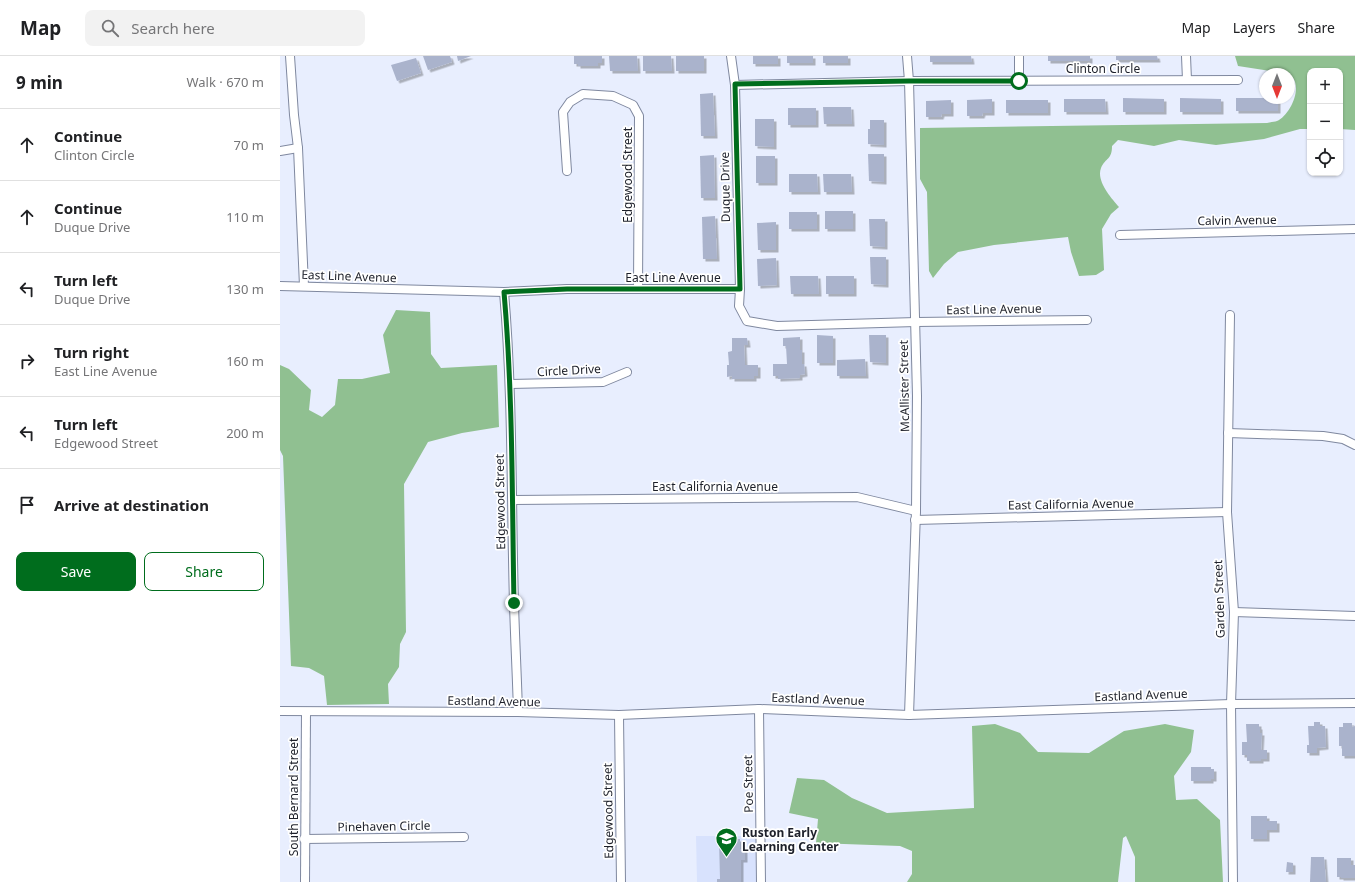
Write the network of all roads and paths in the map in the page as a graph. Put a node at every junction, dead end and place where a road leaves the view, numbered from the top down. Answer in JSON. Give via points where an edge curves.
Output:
{"nodes":[{"id":1,"x":290,"y":56,"type":"edge"},
{"id":2,"x":731,"y":56,"type":"edge"},
{"id":3,"x":907,"y":56,"type":"edge"},
{"id":4,"x":1019,"y":56,"type":"edge"},
{"id":5,"x":1186,"y":56,"type":"edge"},
{"id":6,"x":1187,"y":80,"type":"junction"},
{"id":7,"x":1238,"y":80,"type":"dead end"},
{"id":8,"x":909,"y":81,"type":"junction"},
{"id":9,"x":1019,"y":81,"type":"junction"},
{"id":10,"x":735,"y":84,"type":"junction"},
{"id":11,"x":298,"y":148,"type":"junction"},
{"id":12,"x":280,"y":151,"type":"edge"},
{"id":13,"x":567,"y":171,"type":"dead end"},
{"id":14,"x":1355,"y":229,"type":"edge"},
{"id":15,"x":1120,"y":235,"type":"dead end"},
{"id":16,"x":280,"y":286,"type":"edge"},
{"id":17,"x":304,"y":286,"type":"junction"},
{"id":18,"x":638,"y":289,"type":"junction"},
{"id":19,"x":740,"y":289,"type":"junction"},
{"id":20,"x":504,"y":292,"type":"junction"},
{"id":21,"x":1230,"y":315,"type":"dead end"},
{"id":22,"x":1087,"y":320,"type":"dead end"},
{"id":23,"x":916,"y":322,"type":"junction"},
{"id":24,"x":627,"y":372,"type":"dead end"},
{"id":25,"x":510,"y":384,"type":"junction"},
{"id":26,"x":1228,"y":433,"type":"junction"},
{"id":27,"x":1355,"y":445,"type":"edge"},
{"id":28,"x":512,"y":500,"type":"junction"},
{"id":29,"x":916,"y":511,"type":"junction"},
{"id":30,"x":1227,"y":512,"type":"junction"},
{"id":31,"x":915,"y":520,"type":"junction"},
{"id":32,"x":1234,"y":612,"type":"junction"},
{"id":33,"x":1355,"y":616,"type":"edge"},
{"id":34,"x":1231,"y":704,"type":"junction"},
{"id":35,"x":1355,"y":704,"type":"edge"},
{"id":36,"x":759,"y":709,"type":"junction"},
{"id":37,"x":280,"y":711,"type":"edge"},
{"id":38,"x":306,"y":712,"type":"junction"},
{"id":39,"x":518,"y":712,"type":"junction"},
{"id":40,"x":619,"y":715,"type":"junction"},
{"id":41,"x":909,"y":715,"type":"junction"},
{"id":42,"x":464,"y":837,"type":"dead end"},
{"id":43,"x":304,"y":839,"type":"junction"},
{"id":44,"x":305,"y":882,"type":"edge"},
{"id":45,"x":621,"y":882,"type":"edge"},
{"id":46,"x":761,"y":882,"type":"edge"},
{"id":47,"x":1233,"y":882,"type":"edge"}],
"edges":[{"from":1,"to":11,"type":"street"},
{"from":2,"to":10,"type":"street","name":"Duque Drive"},
{"from":3,"to":8,"type":"street","name":"McAllister Street"},
{"from":4,"to":9,"type":"street"},
{"from":5,"to":6,"type":"street"},
{"from":6,"to":7,"type":"street","name":"Clinton Circle"},
{"from":6,"to":9,"type":"street","name":"Clinton Circle"},
{"from":8,"to":9,"type":"street","name":"Clinton Circle"},
{"from":8,"to":10,"type":"street"},
{"from":8,"to":23,"type":"street","name":"McAllister Street"},
{"from":10,"to":19,"type":"street","name":"Duque Drive"},
{"from":11,"to":12,"type":"street"},
{"from":11,"to":17,"type":"street"},
{"from":13,"to":18,"type":"street","name":"Edgewood Street","via":[[563,112],[570,102],[583,94],[613,96],[633,105],[639,116]]},
{"from":14,"to":15,"type":"street","name":"Calvin Avenue"},
{"from":16,"to":17,"type":"street","name":"East Line Avenue"},
{"from":17,"to":20,"type":"street","name":"East Line Avenue"},
{"from":18,"to":19,"type":"street","name":"East Line Avenue"},
{"from":18,"to":20,"type":"street","name":"East Line Avenue"},
{"from":19,"to":23,"type":"street","name":"East Line Avenue","via":[[738,306],[747,321],[777,326]]},
{"from":20,"to":25,"type":"street","name":"Edgewood Street"},
{"from":21,"to":26,"type":"street","name":"Garden Street"},
{"from":22,"to":23,"type":"street","name":"East Line Avenue"},
{"from":23,"to":29,"type":"street","name":"McAllister Street"},
{"from":24,"to":25,"type":"street","name":"Circle Drive","via":[[603,382]]},
{"from":25,"to":28,"type":"street","name":"Edgewood Street"},
{"from":26,"to":27,"type":"street","via":[[1323,436],[1343,439]]},
{"from":26,"to":30,"type":"street","name":"Garden Street"},
{"from":28,"to":29,"type":"street","name":"East California Avenue","via":[[857,497]]},
{"from":28,"to":39,"type":"street","name":"Edgewood Street"},
{"from":29,"to":31,"type":"street","name":"McAllister Street"},
{"from":30,"to":31,"type":"street","name":"East California Avenue"},
{"from":30,"to":32,"type":"street","name":"Garden Street"},
{"from":31,"to":41,"type":"street","name":"McAllister Street"},
{"from":32,"to":33,"type":"street"},
{"from":32,"to":34,"type":"street","name":"Garden Street"},
{"from":34,"to":35,"type":"street","name":"Eastland Avenue"},
{"from":34,"to":41,"type":"street","name":"Eastland Avenue"},
{"from":34,"to":47,"type":"street","name":"Garden Street"},
{"from":36,"to":40,"type":"street","name":"Eastland Avenue"},
{"from":36,"to":41,"type":"street","name":"Eastland Avenue"},
{"from":36,"to":46,"type":"street","name":"Poe Street"},
{"from":37,"to":38,"type":"street","name":"Eastland Avenue"},
{"from":38,"to":39,"type":"street","name":"Eastland Avenue"},
{"from":38,"to":43,"type":"street","name":"South Bernard Street"},
{"from":39,"to":40,"type":"street","name":"Eastland Avenue"},
{"from":40,"to":45,"type":"street","name":"Edgewood Street"},
{"from":42,"to":43,"type":"street","name":"Pinehaven Circle"},
{"from":43,"to":44,"type":"street","name":"South Bernard Street"}]}
